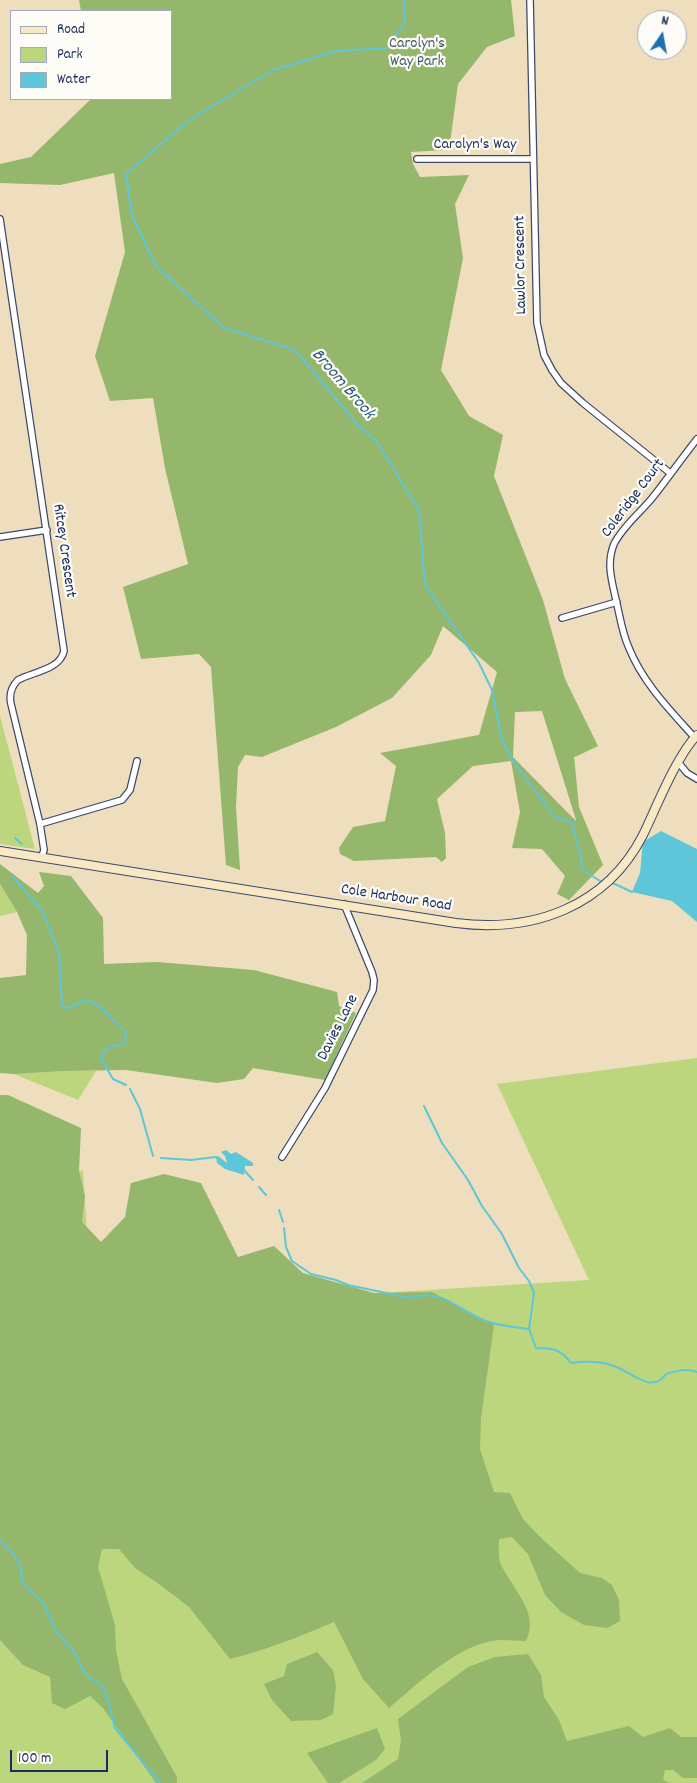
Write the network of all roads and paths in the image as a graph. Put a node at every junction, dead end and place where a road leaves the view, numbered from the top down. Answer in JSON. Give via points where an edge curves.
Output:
{"nodes":[{"id":1,"x":530,"y":0,"type":"edge"},
{"id":2,"x":417,"y":159,"type":"dead end"},
{"id":3,"x":533,"y":159,"type":"junction"},
{"id":4,"x":0,"y":219,"type":"edge"},
{"id":5,"x":697,"y":439,"type":"edge"},
{"id":6,"x":670,"y":473,"type":"junction"},
{"id":7,"x":47,"y":530,"type":"junction"},
{"id":8,"x":0,"y":537,"type":"edge"},
{"id":9,"x":617,"y":602,"type":"junction"},
{"id":10,"x":562,"y":618,"type":"dead end"},
{"id":11,"x":696,"y":736,"type":"edge"},
{"id":12,"x":136,"y":761,"type":"dead end"},
{"id":13,"x":678,"y":762,"type":"junction"},
{"id":14,"x":697,"y":779,"type":"edge"},
{"id":15,"x":40,"y":824,"type":"junction"},
{"id":16,"x":0,"y":851,"type":"edge"},
{"id":17,"x":42,"y":856,"type":"junction"},
{"id":18,"x":344,"y":904,"type":"junction"},
{"id":19,"x":282,"y":1157,"type":"dead end"}],
"edges":[{"from":1,"to":3,"type":"street","name":"Lawlor Crescent"},
{"from":2,"to":3,"type":"street","name":"Carolyn's Way"},
{"from":3,"to":6,"type":"street","name":"Lawlor Crescent","via":[[537,323],[547,360],[569,391]]},
{"from":4,"to":7,"type":"street","name":"Ritcey Crescent"},
{"from":5,"to":6,"type":"street","name":"Coleridge Court"},
{"from":6,"to":9,"type":"street","name":"Coleridge Court","via":[[614,544],[609,571]]},
{"from":7,"to":8,"type":"street"},
{"from":7,"to":15,"type":"street","name":"Ritcey Crescent","via":[[64,652],[54,665],[18,680],[10,697]]},
{"from":9,"to":10,"type":"street"},
{"from":9,"to":11,"type":"street","name":"Coleridge Court","via":[[625,639],[641,672]]},
{"from":11,"to":13,"type":"main road","name":"Cole Harbour Road"},
{"from":12,"to":15,"type":"street","via":[[130,790],[122,800]]},
{"from":13,"to":14,"type":"street"},
{"from":13,"to":18,"type":"main road","name":"Cole Harbour Road","via":[[642,836],[623,866],[596,892],[560,913],[527,922],[485,925]]},
{"from":15,"to":17,"type":"street","name":"Ritcey Crescent"},
{"from":16,"to":17,"type":"main road","name":"Cole Harbour Road"},
{"from":17,"to":18,"type":"main road","name":"Cole Harbour Road"},
{"from":18,"to":19,"type":"street","name":"Davies Lane","via":[[372,972],[373,990],[324,1088]]}]}
